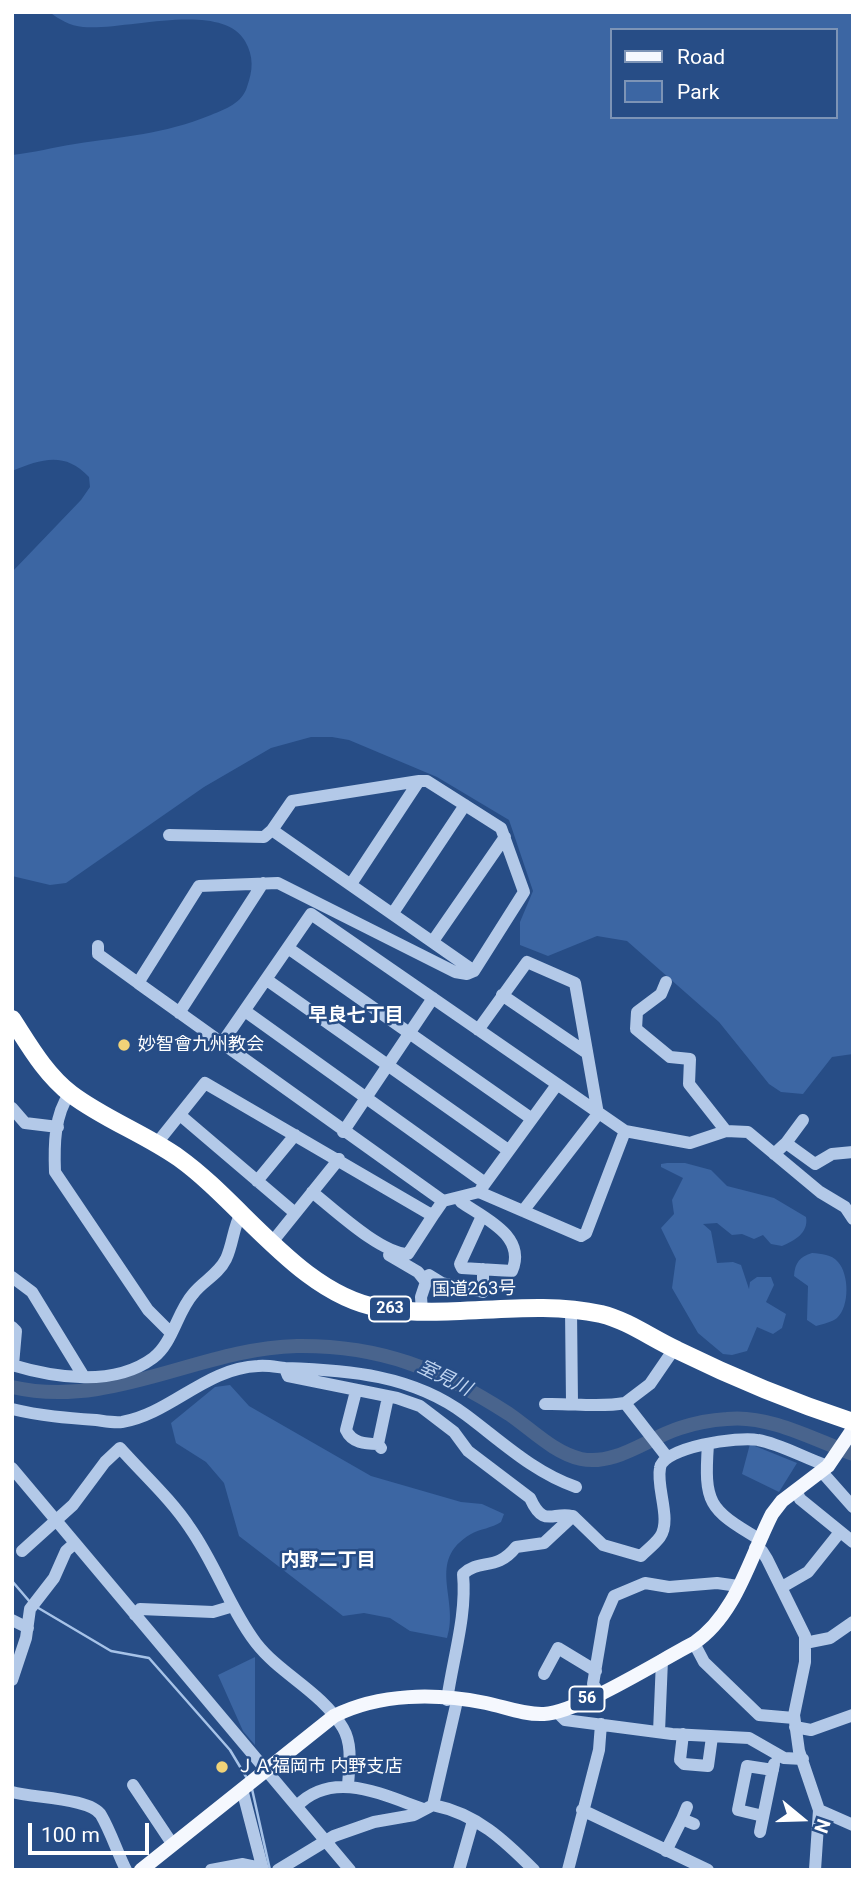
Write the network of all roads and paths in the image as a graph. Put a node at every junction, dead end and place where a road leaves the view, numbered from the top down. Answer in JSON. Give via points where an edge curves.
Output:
{"nodes":[{"id":1,"x":419,"y":781,"type":"junction"},
{"id":2,"x":464,"y":805,"type":"junction"},
{"id":3,"x":272,"y":830,"type":"junction"},
{"id":4,"x":169,"y":835,"type":"dead end"},
{"id":5,"x":505,"y":837,"type":"junction"},
{"id":6,"x":263,"y":883,"type":"junction"},
{"id":7,"x":351,"y":884,"type":"junction"},
{"id":8,"x":314,"y":909,"type":"junction"},
{"id":9,"x":393,"y":913,"type":"junction"},
{"id":10,"x":433,"y":941,"type":"junction"},
{"id":11,"x":98,"y":946,"type":"dead end"},
{"id":12,"x":289,"y":948,"type":"junction"},
{"id":13,"x":474,"y":971,"type":"junction"},
{"id":14,"x":267,"y":981,"type":"junction"},
{"id":15,"x":666,"y":982,"type":"dead end"},
{"id":16,"x":138,"y":983,"type":"junction"},
{"id":17,"x":502,"y":995,"type":"junction"},
{"id":18,"x":433,"y":998,"type":"junction"},
{"id":19,"x":245,"y":1011,"type":"junction"},
{"id":20,"x":179,"y":1013,"type":"junction"},
{"id":21,"x":12,"y":1019,"type":"edge"},
{"id":22,"x":478,"y":1030,"type":"junction"},
{"id":23,"x":409,"y":1033,"type":"junction"},
{"id":24,"x":222,"y":1043,"type":"junction"},
{"id":25,"x":587,"y":1054,"type":"junction"},
{"id":26,"x":387,"y":1065,"type":"junction"},
{"id":27,"x":556,"y":1086,"type":"junction"},
{"id":28,"x":70,"y":1093,"type":"junction"},
{"id":29,"x":366,"y":1098,"type":"junction"},
{"id":30,"x":12,"y":1108,"type":"edge"},
{"id":31,"x":598,"y":1114,"type":"junction"},
{"id":32,"x":180,"y":1115,"type":"junction"},
{"id":33,"x":532,"y":1119,"type":"junction"},
{"id":34,"x":803,"y":1120,"type":"dead end"},
{"id":35,"x":58,"y":1127,"type":"junction"},
{"id":36,"x":625,"y":1131,"type":"junction"},
{"id":37,"x":726,"y":1131,"type":"junction"},
{"id":38,"x":343,"y":1132,"type":"junction"},
{"id":39,"x":295,"y":1135,"type":"junction"},
{"id":40,"x":157,"y":1143,"type":"junction"},
{"id":41,"x":786,"y":1143,"type":"junction"},
{"id":42,"x":508,"y":1150,"type":"junction"},
{"id":43,"x":853,"y":1152,"type":"edge"},
{"id":44,"x":774,"y":1154,"type":"junction"},
{"id":45,"x":339,"y":1159,"type":"junction"},
{"id":46,"x":257,"y":1181,"type":"junction"},
{"id":47,"x":482,"y":1187,"type":"junction"},
{"id":48,"x":312,"y":1192,"type":"junction"},
{"id":49,"x":460,"y":1197,"type":"junction"},
{"id":50,"x":443,"y":1201,"type":"junction"},
{"id":51,"x":523,"y":1211,"type":"junction"},
{"id":52,"x":241,"y":1213,"type":"junction"},
{"id":53,"x":295,"y":1213,"type":"junction"},
{"id":54,"x":435,"y":1214,"type":"junction"},
{"id":55,"x":482,"y":1216,"type":"junction"},
{"id":56,"x":853,"y":1219,"type":"edge"},
{"id":57,"x":273,"y":1241,"type":"junction"},
{"id":58,"x":379,"y":1251,"type":"dead end"},
{"id":59,"x":483,"y":1269,"type":"junction"},
{"id":60,"x":12,"y":1277,"type":"edge"},
{"id":61,"x":423,"y":1278,"type":"junction"},
{"id":62,"x":571,"y":1310,"type":"junction"},
{"id":63,"x":422,"y":1311,"type":"junction"},
{"id":64,"x":12,"y":1327,"type":"edge"},
{"id":65,"x":171,"y":1333,"type":"junction"},
{"id":66,"x":674,"y":1349,"type":"junction"},
{"id":67,"x":13,"y":1365,"type":"edge"},
{"id":68,"x":284,"y":1368,"type":"junction"},
{"id":69,"x":84,"y":1377,"type":"junction"},
{"id":70,"x":356,"y":1391,"type":"junction"},
{"id":71,"x":388,"y":1397,"type":"junction"},
{"id":72,"x":572,"y":1403,"type":"junction"},
{"id":73,"x":625,"y":1403,"type":"junction"},
{"id":74,"x":545,"y":1405,"type":"dead end"},
{"id":75,"x":12,"y":1409,"type":"edge"},
{"id":76,"x":853,"y":1422,"type":"edge"},
{"id":77,"x":853,"y":1429,"type":"edge"},
{"id":78,"x":708,"y":1444,"type":"junction"},
{"id":79,"x":667,"y":1457,"type":"junction"},
{"id":80,"x":12,"y":1468,"type":"edge"},
{"id":81,"x":825,"y":1469,"type":"junction"},
{"id":82,"x":576,"y":1488,"type":"dead end"},
{"id":83,"x":796,"y":1490,"type":"junction"},
{"id":84,"x":853,"y":1507,"type":"edge"},
{"id":85,"x":573,"y":1516,"type":"junction"},
{"id":86,"x":57,"y":1521,"type":"junction"},
{"id":87,"x":840,"y":1532,"type":"junction"},
{"id":88,"x":853,"y":1542,"type":"edge"},
{"id":89,"x":75,"y":1543,"type":"junction"},
{"id":90,"x":757,"y":1544,"type":"junction"},
{"id":91,"x":22,"y":1551,"type":"dead end"},
{"id":92,"x":738,"y":1586,"type":"junction"},
{"id":93,"x":782,"y":1587,"type":"junction"},
{"id":94,"x":230,"y":1607,"type":"junction"},
{"id":95,"x":135,"y":1615,"type":"junction"},
{"id":96,"x":12,"y":1620,"type":"edge"},
{"id":97,"x":853,"y":1622,"type":"edge"},
{"id":98,"x":28,"y":1628,"type":"junction"},
{"id":99,"x":694,"y":1643,"type":"junction"},
{"id":100,"x":805,"y":1643,"type":"junction"},
{"id":101,"x":17,"y":1650,"type":"edge"},
{"id":102,"x":662,"y":1660,"type":"junction"},
{"id":103,"x":596,"y":1671,"type":"junction"},
{"id":104,"x":544,"y":1674,"type":"dead end"},
{"id":105,"x":12,"y":1680,"type":"edge"},
{"id":106,"x":599,"y":1693,"type":"junction"},
{"id":107,"x":452,"y":1700,"type":"junction"},
{"id":108,"x":557,"y":1712,"type":"junction"},
{"id":109,"x":760,"y":1715,"type":"junction"},
{"id":110,"x":853,"y":1715,"type":"edge"},
{"id":111,"x":334,"y":1716,"type":"junction"},
{"id":112,"x":795,"y":1723,"type":"junction"},
{"id":113,"x":601,"y":1724,"type":"junction"},
{"id":114,"x":659,"y":1732,"type":"junction"},
{"id":115,"x":683,"y":1734,"type":"junction"},
{"id":116,"x":712,"y":1737,"type":"junction"},
{"id":117,"x":749,"y":1738,"type":"junction"},
{"id":118,"x":776,"y":1753,"type":"junction"},
{"id":119,"x":803,"y":1759,"type":"junction"},
{"id":120,"x":265,"y":1769,"type":"junction"},
{"id":121,"x":773,"y":1770,"type":"junction"},
{"id":122,"x":133,"y":1785,"type":"dead end"},
{"id":123,"x":348,"y":1786,"type":"junction"},
{"id":124,"x":242,"y":1788,"type":"junction"},
{"id":125,"x":12,"y":1792,"type":"edge"},
{"id":126,"x":297,"y":1806,"type":"junction"},
{"id":127,"x":428,"y":1807,"type":"junction"},
{"id":128,"x":582,"y":1810,"type":"junction"},
{"id":129,"x":819,"y":1810,"type":"junction"},
{"id":130,"x":688,"y":1816,"type":"dead end"},
{"id":131,"x":763,"y":1816,"type":"junction"},
{"id":132,"x":473,"y":1821,"type":"junction"},
{"id":133,"x":853,"y":1825,"type":"edge"},
{"id":134,"x":760,"y":1832,"type":"dead end"},
{"id":135,"x":325,"y":1841,"type":"junction"},
{"id":136,"x":173,"y":1845,"type":"junction"},
{"id":137,"x":666,"y":1851,"type":"junction"},
{"id":138,"x":687,"y":1865,"type":"edge"},
{"id":139,"x":147,"y":1868,"type":"edge"},
{"id":140,"x":262,"y":1869,"type":"edge"},
{"id":141,"x":126,"y":1870,"type":"edge"},
{"id":142,"x":211,"y":1870,"type":"edge"},
{"id":143,"x":278,"y":1870,"type":"edge"},
{"id":144,"x":350,"y":1870,"type":"edge"},
{"id":145,"x":458,"y":1870,"type":"edge"},
{"id":146,"x":534,"y":1870,"type":"edge"},
{"id":147,"x":568,"y":1870,"type":"edge"},
{"id":148,"x":708,"y":1870,"type":"edge"},
{"id":149,"x":815,"y":1870,"type":"edge"}],
"edges":[{"from":1,"to":2,"type":"street","via":[[427,781]]},
{"from":1,"to":3,"type":"street","via":[[292,801]]},
{"from":1,"to":7,"type":"street"},
{"from":2,"to":5,"type":"street","via":[[501,828]]},
{"from":2,"to":9,"type":"street"},
{"from":3,"to":4,"type":"street","via":[[264,837]]},
{"from":3,"to":7,"type":"street"},
{"from":5,"to":10,"type":"street"},
{"from":5,"to":13,"type":"street","via":[[524,892]]},
{"from":6,"to":8,"type":"street","via":[[278,883]]},
{"from":6,"to":16,"type":"street","via":[[199,886]]},
{"from":6,"to":20,"type":"street"},
{"from":7,"to":9,"type":"street"},
{"from":8,"to":12,"type":"street"},
{"from":8,"to":13,"type":"street","via":[[455,972]]},
{"from":8,"to":18,"type":"street"},
{"from":9,"to":10,"type":"street"},
{"from":10,"to":13,"type":"street"},
{"from":11,"to":16,"type":"street","via":[[98,954]]},
{"from":12,"to":14,"type":"street"},
{"from":12,"to":23,"type":"street"},
{"from":14,"to":19,"type":"street"},
{"from":14,"to":26,"type":"street"},
{"from":15,"to":37,"type":"street","via":[[662,994],[637,1012],[636,1029],[670,1057],[690,1059],[689,1084]]},
{"from":16,"to":20,"type":"street"},
{"from":17,"to":22,"type":"street"},
{"from":17,"to":25,"type":"street"},
{"from":17,"to":25,"type":"street","via":[[527,962],[575,983]]},
{"from":18,"to":22,"type":"street"},
{"from":18,"to":23,"type":"street"},
{"from":19,"to":24,"type":"street"},
{"from":19,"to":29,"type":"street"},
{"from":20,"to":24,"type":"street"},
{"from":21,"to":28,"type":"highway","name":"国道263号","number":"263","via":[[36,1056]]},
{"from":22,"to":27,"type":"street"},
{"from":23,"to":26,"type":"street"},
{"from":23,"to":33,"type":"street"},
{"from":24,"to":38,"type":"street"},
{"from":25,"to":31,"type":"street"},
{"from":26,"to":29,"type":"street"},
{"from":26,"to":42,"type":"street"},
{"from":27,"to":31,"type":"street"},
{"from":27,"to":33,"type":"street"},
{"from":28,"to":35,"type":"street"},
{"from":28,"to":40,"type":"highway","name":"国道263号","number":"263"},
{"from":29,"to":38,"type":"street"},
{"from":29,"to":47,"type":"street"},
{"from":30,"to":35,"type":"street","via":[[24,1123]]},
{"from":31,"to":36,"type":"street"},
{"from":31,"to":51,"type":"street"},
{"from":32,"to":39,"type":"street","via":[[205,1083]]},
{"from":32,"to":40,"type":"street"},
{"from":32,"to":46,"type":"street"},
{"from":33,"to":42,"type":"street"},
{"from":34,"to":41,"type":"street"},
{"from":35,"to":65,"type":"street","via":[[55,1172],[148,1310]]},
{"from":36,"to":37,"type":"street","via":[[690,1143]]},
{"from":36,"to":51,"type":"street","via":[[586,1233],[581,1236]]},
{"from":37,"to":44,"type":"street","via":[[748,1132]]},
{"from":38,"to":50,"type":"street"},
{"from":39,"to":45,"type":"street"},
{"from":39,"to":46,"type":"street"},
{"from":40,"to":52,"type":"highway","name":"国道263号","number":"263"},
{"from":41,"to":43,"type":"street","via":[[815,1164],[831,1154]]},
{"from":41,"to":44,"type":"street"},
{"from":42,"to":47,"type":"street"},
{"from":44,"to":56,"type":"street","via":[[845,1207]]},
{"from":45,"to":48,"type":"street"},
{"from":45,"to":54,"type":"street"},
{"from":46,"to":53,"type":"street"},
{"from":47,"to":49,"type":"street"},
{"from":47,"to":51,"type":"street"},
{"from":48,"to":53,"type":"street"},
{"from":48,"to":54,"type":"street","via":[[400,1254],[408,1254]]},
{"from":49,"to":50,"type":"street"},
{"from":49,"to":55,"type":"street"},
{"from":50,"to":54,"type":"street"},
{"from":52,"to":57,"type":"highway","name":"国道263号","number":"263"},
{"from":52,"to":65,"type":"street","via":[[224,1263],[191,1295]]},
{"from":53,"to":57,"type":"street"},
{"from":55,"to":59,"type":"street","via":[[460,1264]]},
{"from":55,"to":59,"type":"street","via":[[503,1229],[513,1244],[515,1264],[512,1271]]},
{"from":57,"to":63,"type":"highway","name":"国道263号","number":"263","via":[[311,1278],[345,1297],[379,1308]]},
{"from":58,"to":61,"type":"street"},
{"from":59,"to":61,"type":"street","via":[[483,1292],[442,1283],[429,1275]]},
{"from":60,"to":69,"type":"street","via":[[32,1293]]},
{"from":61,"to":63,"type":"street"},
{"from":62,"to":63,"type":"highway","name":"国道263号","number":"263"},
{"from":62,"to":66,"type":"highway","name":"国道263号","number":"263","via":[[626,1323]]},
{"from":62,"to":72,"type":"street"},
{"from":64,"to":67,"type":"street","via":[[16,1331]]},
{"from":65,"to":69,"type":"street","via":[[154,1357],[107,1376]]},
{"from":66,"to":73,"type":"street","via":[[650,1384]]},
{"from":66,"to":76,"type":"highway","name":"国道263号","number":"263","via":[[767,1391]]},
{"from":67,"to":69,"type":"street"},
{"from":68,"to":70,"type":"street","via":[[288,1376]]},
{"from":68,"to":75,"type":"street","via":[[240,1369],[199,1383],[158,1408],[122,1422],[66,1420]]},
{"from":68,"to":82,"type":"street","via":[[347,1371],[410,1385],[447,1403],[521,1457]]},
{"from":70,"to":71,"type":"street"},
{"from":70,"to":71,"type":"street","via":[[346,1430],[362,1444],[379,1446]]},
{"from":71,"to":85,"type":"street","via":[[419,1406],[437,1418],[468,1451],[530,1498],[545,1517]]},
{"from":72,"to":73,"type":"street","via":[[607,1407]]},
{"from":72,"to":74,"type":"street"},
{"from":73,"to":79,"type":"street"},
{"from":77,"to":81,"type":"main road","number":"56"},
{"from":78,"to":79,"type":"street"},
{"from":78,"to":81,"type":"street","via":[[759,1440]]},
{"from":78,"to":90,"type":"street","via":[[710,1501]]},
{"from":79,"to":85,"type":"street","via":[[660,1464],[658,1480],[662,1535],[641,1556],[603,1545]]},
{"from":80,"to":86,"type":"street"},
{"from":81,"to":83,"type":"main road","number":"56"},
{"from":81,"to":84,"type":"street"},
{"from":83,"to":87,"type":"street","via":[[800,1499]]},
{"from":83,"to":90,"type":"main road","number":"56","via":[[772,1514]]},
{"from":85,"to":107,"type":"street","via":[[544,1543],[516,1547],[505,1561],[463,1574],[464,1606]]},
{"from":86,"to":89,"type":"street"},
{"from":86,"to":91,"type":"street"},
{"from":86,"to":94,"type":"street","via":[[120,1448],[190,1528],[220,1577]]},
{"from":87,"to":88,"type":"street"},
{"from":87,"to":93,"type":"street","via":[[808,1572]]},
{"from":89,"to":95,"type":"street"},
{"from":89,"to":98,"type":"street","via":[[33,1604]]},
{"from":90,"to":92,"type":"main road","number":"56"},
{"from":90,"to":93,"type":"street"},
{"from":92,"to":99,"type":"main road","number":"56","via":[[719,1622]]},
{"from":92,"to":103,"type":"street","via":[[645,1583],[614,1596],[604,1619]]},
{"from":93,"to":100,"type":"street"},
{"from":94,"to":95,"type":"street","via":[[213,1612],[140,1609]]},
{"from":94,"to":111,"type":"street","via":[[259,1646],[313,1691]]},
{"from":95,"to":120,"type":"street"},
{"from":96,"to":98,"type":"street"},
{"from":97,"to":100,"type":"street","via":[[830,1638]]},
{"from":98,"to":101,"type":"street"},
{"from":99,"to":102,"type":"main road","number":"56"},
{"from":99,"to":109,"type":"street","via":[[713,1673],[725,1679]]},
{"from":100,"to":112,"type":"street"},
{"from":101,"to":105,"type":"street"},
{"from":102,"to":106,"type":"main road","number":"56"},
{"from":102,"to":114,"type":"street"},
{"from":103,"to":104,"type":"street","via":[[558,1648]]},
{"from":103,"to":106,"type":"street","via":[[593,1684]]},
{"from":106,"to":108,"type":"main road","number":"56"},
{"from":107,"to":108,"type":"main road","number":"56","via":[[530,1713]]},
{"from":107,"to":111,"type":"main road","number":"56","via":[[391,1697],[358,1704]]},
{"from":107,"to":127,"type":"street"},
{"from":108,"to":113,"type":"street","via":[[565,1720]]},
{"from":109,"to":112,"type":"street"},
{"from":109,"to":117,"type":"street"},
{"from":110,"to":112,"type":"street","via":[[811,1730]]},
{"from":111,"to":120,"type":"main road","number":"56"},
{"from":111,"to":123,"type":"street","via":[[349,1744]]},
{"from":112,"to":119,"type":"street"},
{"from":113,"to":114,"type":"street"},
{"from":113,"to":128,"type":"street","via":[[599,1750]]},
{"from":114,"to":115,"type":"street"},
{"from":115,"to":116,"type":"street"},
{"from":115,"to":116,"type":"street","via":[[680,1760],[684,1764],[708,1766]]},
{"from":116,"to":117,"type":"street"},
{"from":117,"to":118,"type":"street"},
{"from":118,"to":119,"type":"street"},
{"from":118,"to":121,"type":"street"},
{"from":119,"to":129,"type":"street"},
{"from":120,"to":124,"type":"main road","number":"56"},
{"from":120,"to":126,"type":"street"},
{"from":121,"to":131,"type":"street"},
{"from":121,"to":131,"type":"street","via":[[747,1766],[738,1810]]},
{"from":122,"to":136,"type":"street"},
{"from":123,"to":126,"type":"street","via":[[326,1789]]},
{"from":123,"to":127,"type":"street"},
{"from":124,"to":136,"type":"main road","number":"56"},
{"from":124,"to":140,"type":"street"},
{"from":125,"to":141,"type":"street","via":[[82,1802],[96,1809]]},
{"from":126,"to":135,"type":"street"},
{"from":127,"to":132,"type":"street"},
{"from":127,"to":135,"type":"street"},
{"from":128,"to":137,"type":"street"},
{"from":128,"to":147,"type":"street"},
{"from":129,"to":133,"type":"street"},
{"from":129,"to":149,"type":"street"},
{"from":130,"to":137,"type":"street"},
{"from":131,"to":134,"type":"street"},
{"from":132,"to":145,"type":"street"},
{"from":132,"to":146,"type":"street","via":[[503,1838]]},
{"from":135,"to":143,"type":"street"},
{"from":135,"to":144,"type":"street"},
{"from":136,"to":139,"type":"main road","number":"56"},
{"from":137,"to":138,"type":"street"},
{"from":138,"to":148,"type":"street"},
{"from":140,"to":142,"type":"street","via":[[243,1864]]}]}
